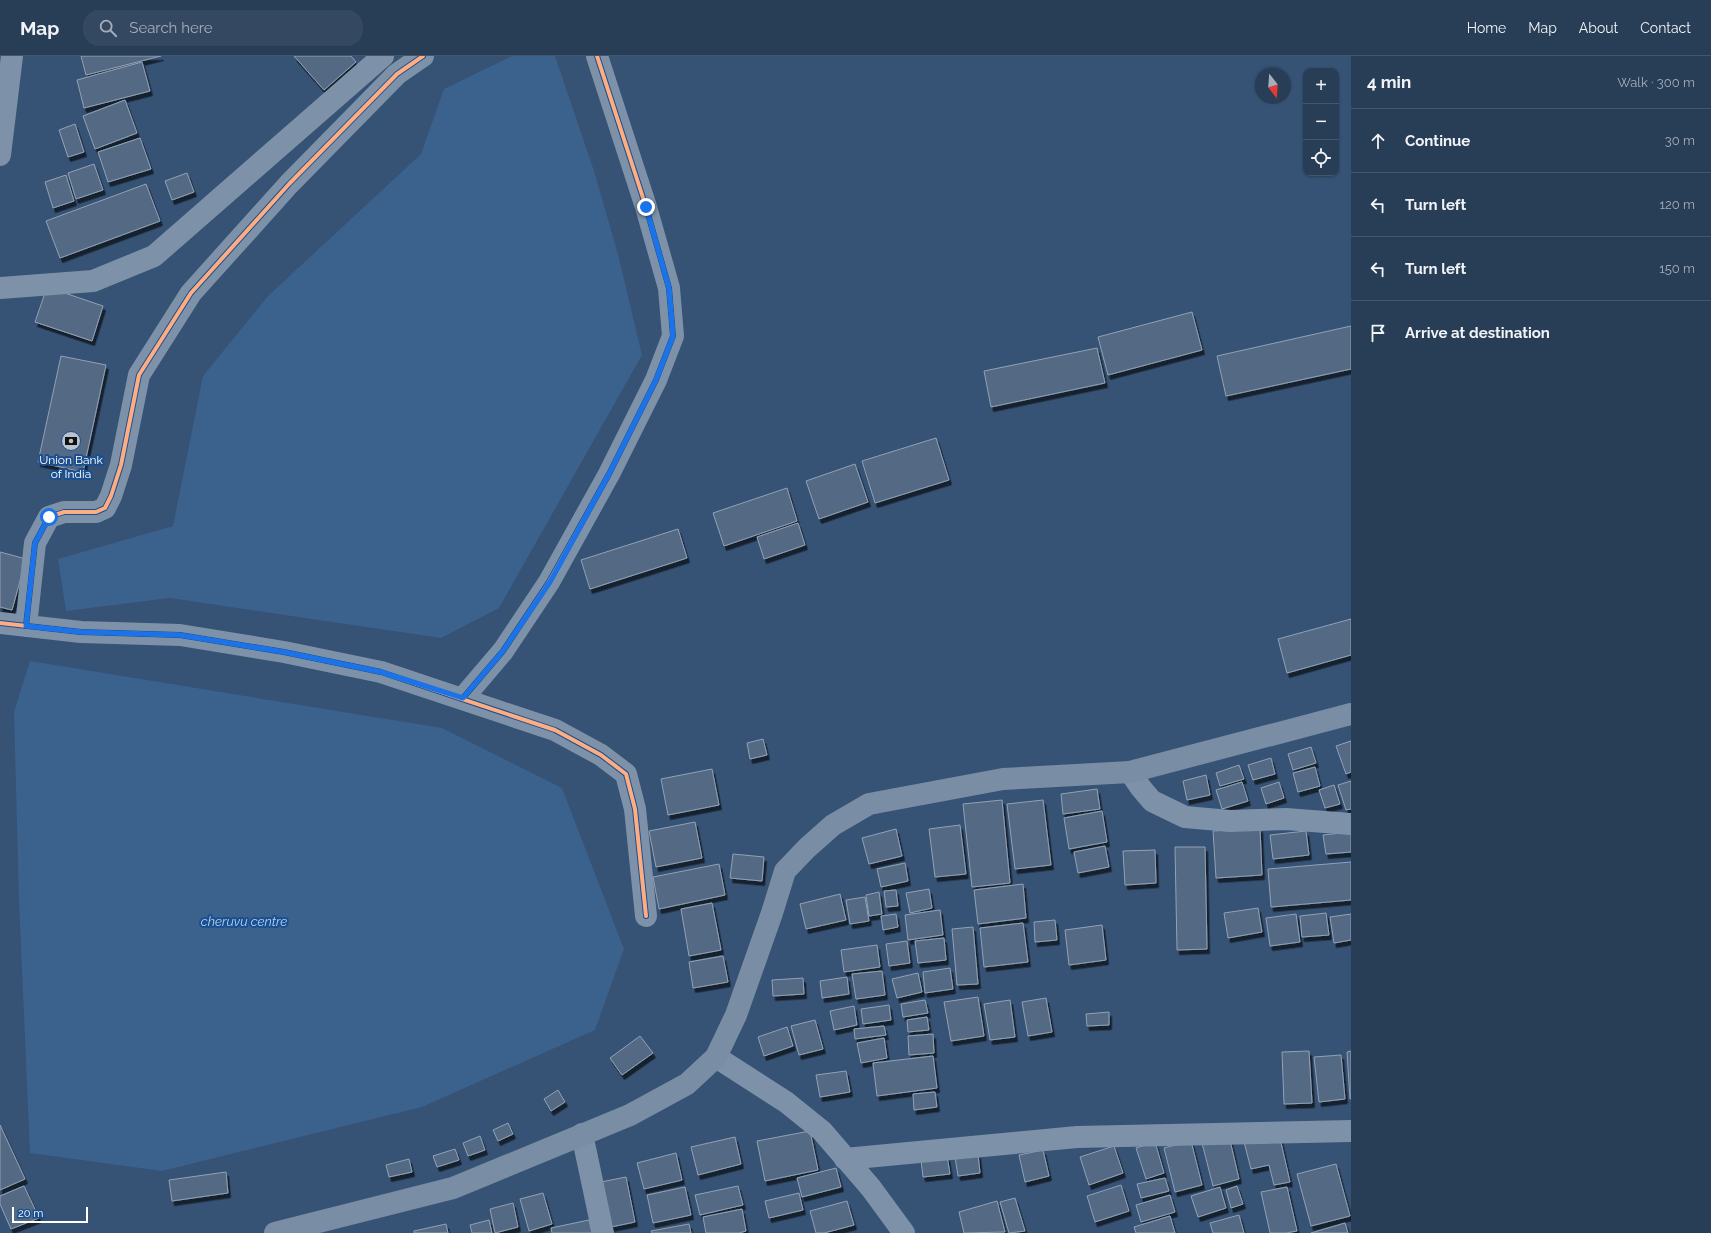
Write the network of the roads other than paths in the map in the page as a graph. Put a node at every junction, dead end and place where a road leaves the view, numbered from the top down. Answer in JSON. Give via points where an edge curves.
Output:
{"nodes":[{"id":1,"x":12,"y":56,"type":"edge"},
{"id":2,"x":383,"y":56,"type":"edge"},
{"id":3,"x":423,"y":56,"type":"edge"},
{"id":4,"x":597,"y":56,"type":"edge"},
{"id":5,"x":2,"y":121,"type":"edge"},
{"id":6,"x":0,"y":156,"type":"edge"},
{"id":7,"x":0,"y":288,"type":"edge"},
{"id":8,"x":0,"y":623,"type":"edge"},
{"id":9,"x":26,"y":626,"type":"junction"},
{"id":10,"x":463,"y":698,"type":"junction"},
{"id":11,"x":1351,"y":714,"type":"edge"},
{"id":12,"x":1130,"y":772,"type":"junction"},
{"id":13,"x":1351,"y":824,"type":"edge"},
{"id":14,"x":646,"y":916,"type":"dead end"},
{"id":15,"x":716,"y":1057,"type":"junction"},
{"id":16,"x":1351,"y":1131,"type":"edge"},
{"id":17,"x":582,"y":1134,"type":"junction"},
{"id":18,"x":845,"y":1159,"type":"junction"},
{"id":19,"x":275,"y":1233,"type":"edge"},
{"id":20,"x":603,"y":1233,"type":"edge"},
{"id":21,"x":904,"y":1233,"type":"edge"}],
"edges":[{"from":1,"to":5,"type":"street"},
{"from":2,"to":7,"type":"street","via":[[154,256],[93,281]]},
{"from":3,"to":9,"type":"street","via":[[397,74],[300,173],[190,293],[139,375],[121,465],[105,508],[96,512],[64,512],[49,517],[35,543]]},
{"from":4,"to":10,"type":"street","via":[[646,207],[669,288],[673,336],[656,380],[609,474],[550,582],[503,651]]},
{"from":5,"to":6,"type":"street"},
{"from":8,"to":9,"type":"street"},
{"from":9,"to":10,"type":"street","via":[[81,632],[180,635],[284,652],[381,672]]},
{"from":10,"to":14,"type":"street","via":[[555,730],[601,755],[626,774],[635,809]]},
{"from":11,"to":12,"type":"main road"},
{"from":12,"to":13,"type":"street","via":[[1152,801],[1185,817],[1230,821],[1286,819]]},
{"from":12,"to":15,"type":"main road","via":[[1003,779],[869,804],[833,826],[807,848],[785,872],[736,1015]]},
{"from":15,"to":17,"type":"main road","via":[[688,1084],[630,1115]]},
{"from":15,"to":18,"type":"street","via":[[786,1102],[822,1131]]},
{"from":16,"to":18,"type":"street","via":[[1077,1137]]},
{"from":17,"to":19,"type":"main road","via":[[452,1188]]},
{"from":17,"to":20,"type":"street"},
{"from":18,"to":21,"type":"street","via":[[871,1188]]}]}
